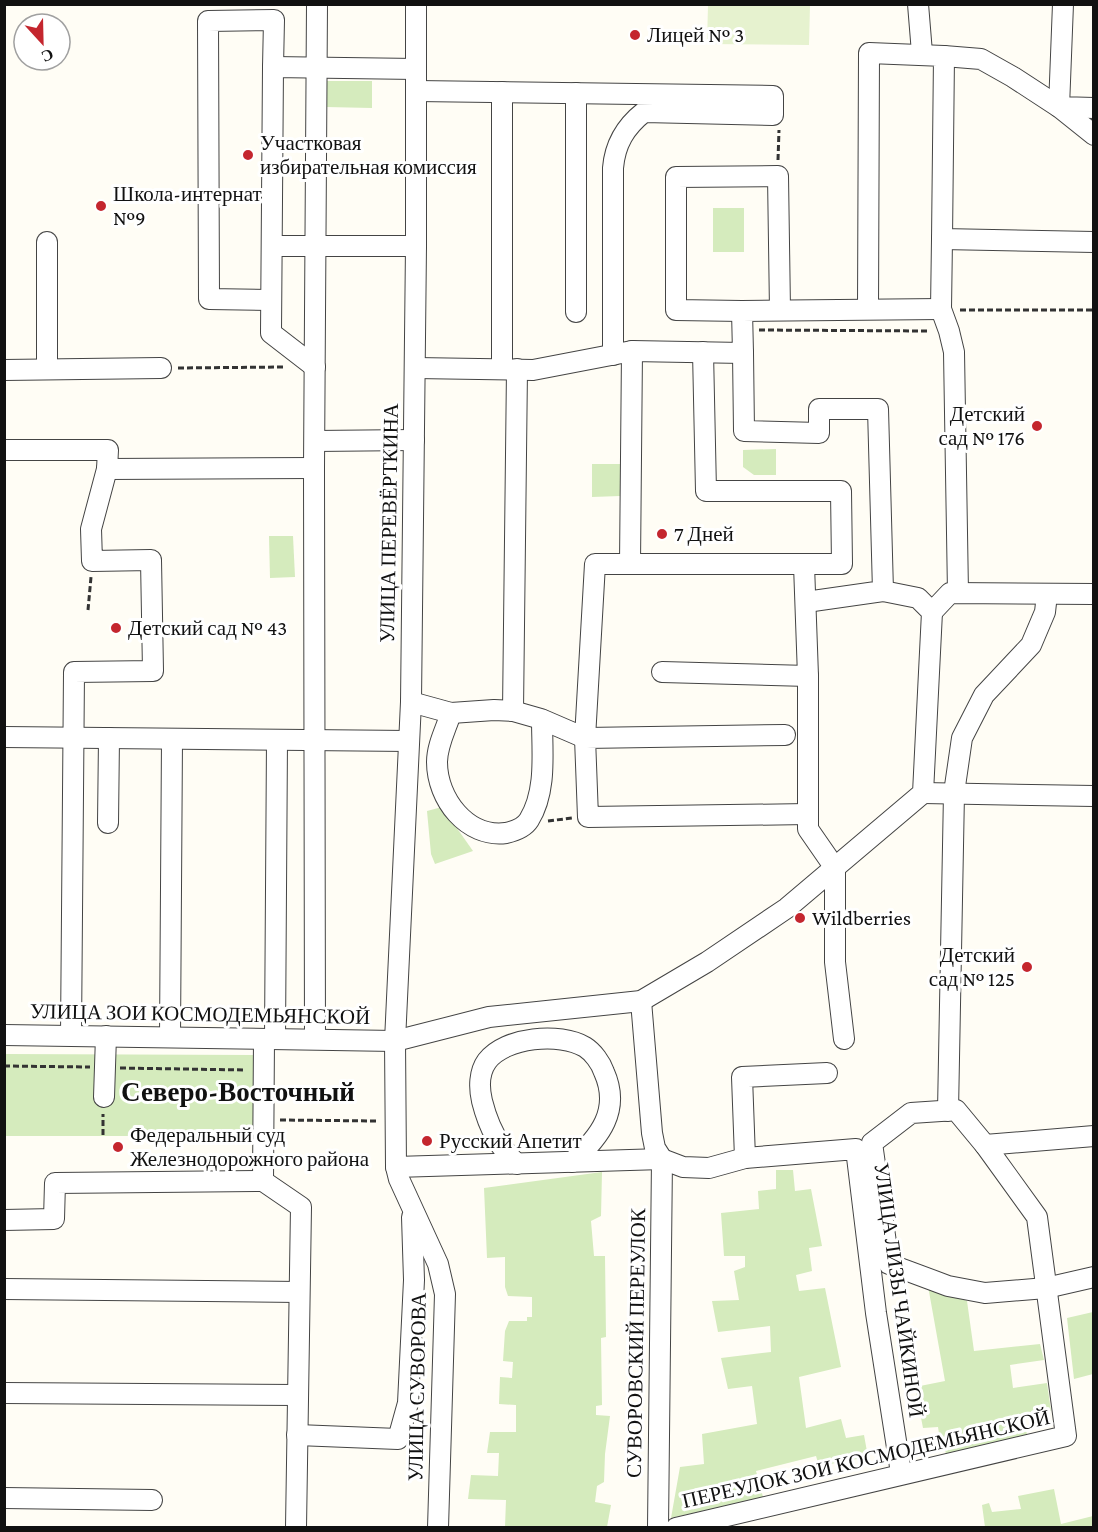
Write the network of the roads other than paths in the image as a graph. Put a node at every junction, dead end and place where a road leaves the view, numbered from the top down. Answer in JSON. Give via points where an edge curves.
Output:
{"nodes":[{"id":1,"x":316,"y":4,"type":"edge"},
{"id":2,"x":416,"y":4,"type":"edge"},
{"id":3,"x":918,"y":4,"type":"edge"},
{"id":4,"x":1063,"y":4,"type":"edge"},
{"id":5,"x":922,"y":53,"type":"junction"},
{"id":6,"x":944,"y":56,"type":"junction"},
{"id":7,"x":273,"y":67,"type":"junction"},
{"id":8,"x":316,"y":68,"type":"junction"},
{"id":9,"x":416,"y":69,"type":"junction"},
{"id":10,"x":417,"y":91,"type":"junction"},
{"id":11,"x":502,"y":92,"type":"junction"},
{"id":12,"x":576,"y":93,"type":"junction"},
{"id":13,"x":1059,"y":107,"type":"junction"},
{"id":14,"x":1094,"y":108,"type":"edge"},
{"id":15,"x":1094,"y":135,"type":"edge"},
{"id":16,"x":942,"y":239,"type":"junction"},
{"id":17,"x":47,"y":242,"type":"dead end"},
{"id":18,"x":1094,"y":243,"type":"edge"},
{"id":19,"x":272,"y":246,"type":"junction"},
{"id":20,"x":316,"y":246,"type":"junction"},
{"id":21,"x":416,"y":246,"type":"junction"},
{"id":22,"x":271,"y":300,"type":"junction"},
{"id":23,"x":868,"y":309,"type":"junction"},
{"id":24,"x":941,"y":309,"type":"junction"},
{"id":25,"x":780,"y":310,"type":"junction"},
{"id":26,"x":576,"y":312,"type":"dead end"},
{"id":27,"x":742,"y":321,"type":"junction"},
{"id":28,"x":703,"y":352,"type":"junction"},
{"id":29,"x":622,"y":353,"type":"junction"},
{"id":30,"x":742,"y":353,"type":"junction"},
{"id":31,"x":315,"y":367,"type":"junction"},
{"id":32,"x":161,"y":368,"type":"road end"},
{"id":33,"x":416,"y":368,"type":"junction"},
{"id":34,"x":47,"y":369,"type":"junction"},
{"id":35,"x":510,"y":369,"type":"junction"},
{"id":36,"x":4,"y":370,"type":"edge"},
{"id":37,"x":414,"y":440,"type":"junction"},
{"id":38,"x":315,"y":441,"type":"junction"},
{"id":39,"x":4,"y":450,"type":"edge"},
{"id":40,"x":314,"y":468,"type":"junction"},
{"id":41,"x":107,"y":469,"type":"junction"},
{"id":42,"x":630,"y":564,"type":"junction"},
{"id":43,"x":804,"y":565,"type":"junction"},
{"id":44,"x":883,"y":591,"type":"junction"},
{"id":45,"x":958,"y":592,"type":"junction"},
{"id":46,"x":1047,"y":594,"type":"junction"},
{"id":47,"x":1094,"y":594,"type":"edge"},
{"id":48,"x":806,"y":602,"type":"junction"},
{"id":49,"x":932,"y":612,"type":"junction"},
{"id":50,"x":662,"y":672,"type":"dead end"},
{"id":51,"x":808,"y":676,"type":"junction"},
{"id":52,"x":411,"y":702,"type":"junction"},
{"id":53,"x":513,"y":711,"type":"junction"},
{"id":54,"x":451,"y":713,"type":"junction"},
{"id":55,"x":542,"y":720,"type":"junction"},
{"id":56,"x":785,"y":735,"type":"dead end"},
{"id":57,"x":4,"y":737,"type":"edge"},
{"id":58,"x":73,"y":738,"type":"junction"},
{"id":59,"x":110,"y":738,"type":"junction"},
{"id":60,"x":585,"y":738,"type":"junction"},
{"id":61,"x":172,"y":739,"type":"junction"},
{"id":62,"x":277,"y":740,"type":"junction"},
{"id":63,"x":315,"y":740,"type":"junction"},
{"id":64,"x":410,"y":741,"type":"junction"},
{"id":65,"x":923,"y":793,"type":"junction"},
{"id":66,"x":954,"y":793,"type":"junction"},
{"id":67,"x":1094,"y":796,"type":"edge"},
{"id":68,"x":808,"y":814,"type":"junction"},
{"id":69,"x":108,"y":823,"type":"dead end"},
{"id":70,"x":835,"y":868,"type":"junction"},
{"id":71,"x":641,"y":1001,"type":"junction"},
{"id":72,"x":4,"y":1035,"type":"edge"},
{"id":73,"x":70,"y":1035,"type":"junction"},
{"id":74,"x":106,"y":1036,"type":"junction"},
{"id":75,"x":170,"y":1037,"type":"junction"},
{"id":76,"x":270,"y":1039,"type":"junction"},
{"id":77,"x":315,"y":1039,"type":"junction"},
{"id":78,"x":844,"y":1039,"type":"dead end"},
{"id":79,"x":395,"y":1041,"type":"junction"},
{"id":80,"x":827,"y":1073,"type":"dead end"},
{"id":81,"x":104,"y":1097,"type":"road end"},
{"id":82,"x":948,"y":1111,"type":"junction"},
{"id":83,"x":1094,"y":1136,"type":"edge"},
{"id":84,"x":985,"y":1145,"type":"junction"},
{"id":85,"x":745,"y":1158,"type":"junction"},
{"id":86,"x":662,"y":1159,"type":"junction"},
{"id":87,"x":572,"y":1162,"type":"junction"},
{"id":88,"x":517,"y":1164,"type":"junction"},
{"id":89,"x":396,"y":1167,"type":"junction"},
{"id":90,"x":263,"y":1181,"type":"junction"},
{"id":91,"x":412,"y":1208,"type":"junction"},
{"id":92,"x":4,"y":1220,"type":"edge"},
{"id":93,"x":1094,"y":1278,"type":"edge"},
{"id":94,"x":1046,"y":1288,"type":"junction"},
{"id":95,"x":4,"y":1289,"type":"edge"},
{"id":96,"x":299,"y":1292,"type":"junction"},
{"id":97,"x":4,"y":1393,"type":"edge"},
{"id":98,"x":297,"y":1395,"type":"junction"},
{"id":99,"x":297,"y":1435,"type":"junction"},
{"id":100,"x":901,"y":1473,"type":"junction"},
{"id":101,"x":4,"y":1498,"type":"edge"},
{"id":102,"x":152,"y":1500,"type":"dead end"},
{"id":103,"x":296,"y":1527,"type":"edge"},
{"id":104,"x":438,"y":1527,"type":"edge"},
{"id":105,"x":658,"y":1527,"type":"edge"},
{"id":106,"x":676,"y":1527,"type":"edge"}],
"edges":[{"from":1,"to":8,"type":"street"},
{"from":2,"to":9,"type":"street","name":"УЛИЦА ПЕРЕВЁРТКИНА"},
{"from":3,"to":5,"type":"street"},
{"from":4,"to":13,"type":"street"},
{"from":5,"to":6,"type":"street"},
{"from":5,"to":23,"type":"street","via":[[869,52]]},
{"from":6,"to":13,"type":"street","via":[[981,59]]},
{"from":6,"to":16,"type":"street"},
{"from":7,"to":8,"type":"street"},
{"from":7,"to":19,"type":"street"},
{"from":7,"to":22,"type":"street","via":[[274,20],[208,21],[209,299]]},
{"from":8,"to":9,"type":"street"},
{"from":8,"to":20,"type":"street"},
{"from":9,"to":10,"type":"street","name":"УЛИЦА ПЕРЕВЁРТКИНА"},
{"from":10,"to":11,"type":"street"},
{"from":10,"to":21,"type":"street","name":"УЛИЦА ПЕРЕВЁРТКИНА"},
{"from":11,"to":12,"type":"street"},
{"from":11,"to":35,"type":"street"},
{"from":12,"to":26,"type":"street"},
{"from":12,"to":29,"type":"street","via":[[773,96],[773,115],[644,112],[621,136],[613,168]]},
{"from":13,"to":14,"type":"street"},
{"from":13,"to":15,"type":"street"},
{"from":16,"to":18,"type":"street"},
{"from":16,"to":24,"type":"street"},
{"from":17,"to":34,"type":"street"},
{"from":19,"to":20,"type":"street"},
{"from":19,"to":22,"type":"street"},
{"from":20,"to":21,"type":"street"},
{"from":20,"to":31,"type":"street"},
{"from":21,"to":33,"type":"street","name":"УЛИЦА ПЕРЕВЁРТКИНА"},
{"from":22,"to":31,"type":"street","via":[[271,333]]},
{"from":23,"to":24,"type":"street"},
{"from":23,"to":25,"type":"street"},
{"from":24,"to":45,"type":"street","via":[[954,352]]},
{"from":25,"to":27,"type":"street"},
{"from":25,"to":27,"type":"street","via":[[778,176],[676,177],[676,310]]},
{"from":27,"to":30,"type":"street"},
{"from":28,"to":29,"type":"street"},
{"from":28,"to":30,"type":"street"},
{"from":28,"to":43,"type":"street","via":[[706,491],[841,491],[842,564]]},
{"from":29,"to":35,"type":"street","via":[[533,370]]},
{"from":29,"to":42,"type":"street"},
{"from":30,"to":44,"type":"street","via":[[744,431],[819,433],[819,410],[878,409]]},
{"from":31,"to":38,"type":"street"},
{"from":32,"to":34,"type":"street"},
{"from":33,"to":35,"type":"street"},
{"from":33,"to":37,"type":"street","name":"УЛИЦА ПЕРЕВЁРТКИНА"},
{"from":34,"to":36,"type":"street"},
{"from":35,"to":53,"type":"street"},
{"from":37,"to":38,"type":"street"},
{"from":37,"to":52,"type":"street","name":"УЛИЦА ПЕРЕВЁРТКИНА"},
{"from":38,"to":40,"type":"street"},
{"from":39,"to":41,"type":"street","via":[[108,450]]},
{"from":40,"to":41,"type":"street"},
{"from":40,"to":63,"type":"street"},
{"from":41,"to":58,"type":"street","via":[[91,529],[92,561],[151,560],[153,671],[74,672]]},
{"from":42,"to":43,"type":"street"},
{"from":42,"to":60,"type":"street","via":[[595,564]]},
{"from":43,"to":48,"type":"street"},
{"from":44,"to":48,"type":"street"},
{"from":44,"to":49,"type":"street","via":[[918,598]]},
{"from":45,"to":46,"type":"street"},
{"from":45,"to":49,"type":"street","via":[[950,592]]},
{"from":46,"to":47,"type":"street"},
{"from":46,"to":66,"type":"street","via":[[1045,612],[1031,645],[984,695],[962,738]]},
{"from":48,"to":51,"type":"street"},
{"from":49,"to":65,"type":"street"},
{"from":50,"to":51,"type":"street"},
{"from":51,"to":68,"type":"street"},
{"from":52,"to":54,"type":"street"},
{"from":52,"to":64,"type":"street","name":"УЛИЦА ПЕРЕВЁРТКИНА"},
{"from":53,"to":54,"type":"street"},
{"from":53,"to":55,"type":"street"},
{"from":54,"to":55,"type":"street","via":[[437,762],[444,792],[455,812],[467,823],[490,833],[515,831],[531,817],[543,770]]},
{"from":55,"to":60,"type":"street"},
{"from":56,"to":60,"type":"street"},
{"from":57,"to":58,"type":"street"},
{"from":58,"to":59,"type":"street"},
{"from":58,"to":73,"type":"street"},
{"from":59,"to":61,"type":"street"},
{"from":59,"to":69,"type":"street"},
{"from":60,"to":68,"type":"street","via":[[588,817]]},
{"from":61,"to":62,"type":"street"},
{"from":61,"to":75,"type":"street"},
{"from":62,"to":63,"type":"street"},
{"from":62,"to":76,"type":"street"},
{"from":63,"to":64,"type":"street"},
{"from":63,"to":77,"type":"street"},
{"from":64,"to":79,"type":"street","name":"УЛИЦА ПЕРЕВЁРТКИНА"},
{"from":65,"to":66,"type":"street"},
{"from":65,"to":70,"type":"street"},
{"from":66,"to":67,"type":"street"},
{"from":66,"to":82,"type":"street"},
{"from":68,"to":70,"type":"street","via":[[808,829]]},
{"from":70,"to":71,"type":"street","via":[[787,908]]},
{"from":70,"to":78,"type":"street","via":[[835,962]]},
{"from":71,"to":79,"type":"street","name":"УЛИЦА ЗОИ КОСМОДЕМЬЯНСКОЙ","via":[[489,1017]]},
{"from":71,"to":86,"type":"street","via":[[652,1133]]},
{"from":72,"to":73,"type":"street","name":"УЛИЦА ЗОИ КОСМОДЕМЬЯНСКОЙ"},
{"from":73,"to":74,"type":"street","name":"УЛИЦА ЗОИ КОСМОДЕМЬЯНСКОЙ"},
{"from":74,"to":75,"type":"street","name":"УЛИЦА ЗОИ КОСМОДЕМЬЯНСКОЙ"},
{"from":74,"to":81,"type":"street"},
{"from":75,"to":76,"type":"street","name":"УЛИЦА ЗОИ КОСМОДЕМЬЯНСКОЙ"},
{"from":76,"to":77,"type":"street","name":"УЛИЦА ЗОИ КОСМОДЕМЬЯНСКОЙ"},
{"from":76,"to":90,"type":"street","via":[[263,1070]]},
{"from":77,"to":79,"type":"street","name":"УЛИЦА ЗОИ КОСМОДЕМЬЯНСКОЙ"},
{"from":79,"to":89,"type":"street","name":"УЛИЦА СУВОРОВА"},
{"from":80,"to":85,"type":"street","via":[[742,1077]]},
{"from":82,"to":84,"type":"street","via":[[956,1110]]},
{"from":82,"to":94,"type":"street","via":[[911,1113],[872,1143],[889,1264],[948,1286],[985,1293]]},
{"from":83,"to":84,"type":"street"},
{"from":84,"to":94,"type":"street","via":[[1037,1217]]},
{"from":85,"to":86,"type":"street","via":[[703,1169]]},
{"from":85,"to":100,"type":"street","name":"УЛИЦА ЛИЗЫ ЧАЙКИНОЙ","via":[[856,1149]]},
{"from":86,"to":87,"type":"street"},
{"from":86,"to":105,"type":"street","name":"СУВОРОВСКИЙ ПЕРЕУЛОК"},
{"from":87,"to":88,"type":"street"},
{"from":87,"to":88,"type":"street","via":[[606,1119],[611,1087],[601,1064],[586,1047],[563,1039],[536,1038],[498,1052],[482,1071],[480,1092],[494,1134]]},
{"from":88,"to":89,"type":"street"},
{"from":89,"to":91,"type":"street","name":"УЛИЦА СУВОРОВА"},
{"from":90,"to":92,"type":"street","via":[[55,1183],[54,1219]]},
{"from":90,"to":96,"type":"street","via":[[301,1207]]},
{"from":91,"to":99,"type":"street","via":[[414,1280],[408,1403],[398,1439]]},
{"from":91,"to":104,"type":"street","name":"УЛИЦА СУВОРОВА","via":[[438,1264],[446,1294]]},
{"from":93,"to":94,"type":"street"},
{"from":94,"to":100,"type":"street","name":"ПЕРЕУЛОК ЗОИ КОСМОДЕМЬЯНСКОЙ","via":[[1066,1436]]},
{"from":95,"to":96,"type":"street"},
{"from":96,"to":98,"type":"street"},
{"from":97,"to":98,"type":"street"},
{"from":98,"to":99,"type":"street"},
{"from":99,"to":103,"type":"street"},
{"from":100,"to":106,"type":"street","name":"ПЕРЕУЛОК ЗОИ КОСМОДЕМЬЯНСКОЙ"},
{"from":101,"to":102,"type":"street"}]}
